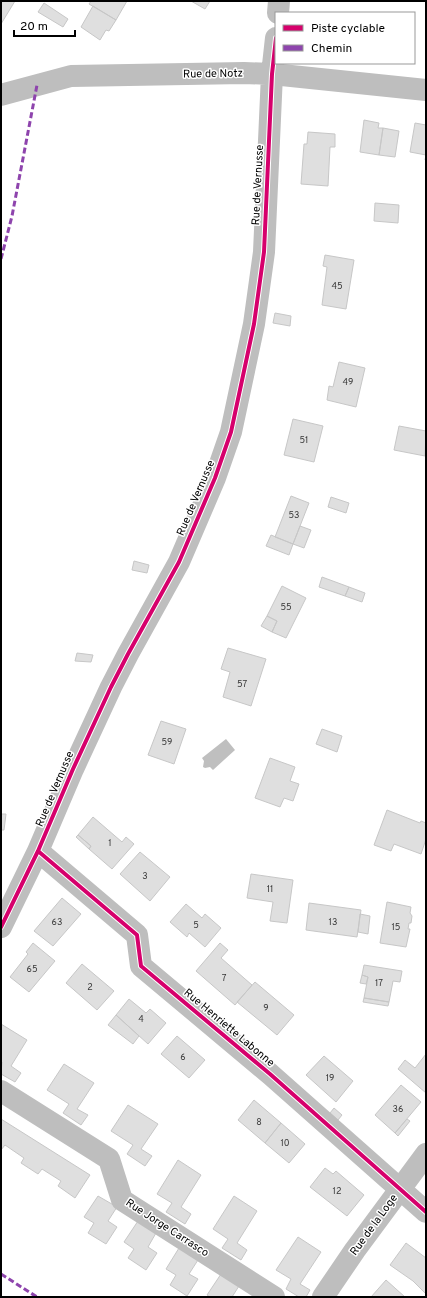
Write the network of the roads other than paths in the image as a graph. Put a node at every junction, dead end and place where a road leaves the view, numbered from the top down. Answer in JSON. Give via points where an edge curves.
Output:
{"nodes":[{"id":1,"x":279,"y":1,"type":"edge"},
{"id":2,"x":278,"y":12,"type":"edge"},
{"id":3,"x":275,"y":47,"type":"edge"},
{"id":4,"x":272,"y":74,"type":"junction"},
{"id":5,"x":426,"y":90,"type":"edge"},
{"id":6,"x":1,"y":95,"type":"edge"},
{"id":7,"x":38,"y":851,"type":"junction"},
{"id":8,"x":1,"y":927,"type":"edge"},
{"id":9,"x":1,"y":1091,"type":"edge"},
{"id":10,"x":426,"y":1154,"type":"edge"},
{"id":11,"x":400,"y":1188,"type":"junction"},
{"id":12,"x":426,"y":1212,"type":"edge"},
{"id":13,"x":274,"y":1297,"type":"edge"},
{"id":14,"x":323,"y":1297,"type":"edge"}],
"edges":[{"from":1,"to":2,"type":"street"},
{"from":3,"to":4,"type":"street","name":"Rue de Vernusse"},
{"from":4,"to":5,"type":"street","name":"Rue de Notz"},
{"from":4,"to":6,"type":"street","name":"Rue de Notz","via":[[70,76]]},
{"from":4,"to":7,"type":"street","name":"Rue de Vernusse","via":[[264,252],[254,324],[232,432],[179,562],[111,687]]},
{"from":7,"to":8,"type":"street","name":"Rue de Vernusse"},
{"from":7,"to":11,"type":"street","name":"Rue Henriette Labonne","via":[[137,935],[141,966]]},
{"from":9,"to":13,"type":"street","name":"Rue Jorge Carrasco","via":[[109,1159],[122,1200]]},
{"from":10,"to":11,"type":"street","name":"Rue de la Loge"},
{"from":11,"to":12,"type":"street","name":"Rue Henriette Labonne"},
{"from":11,"to":14,"type":"street","name":"Rue de la Loge"}]}
